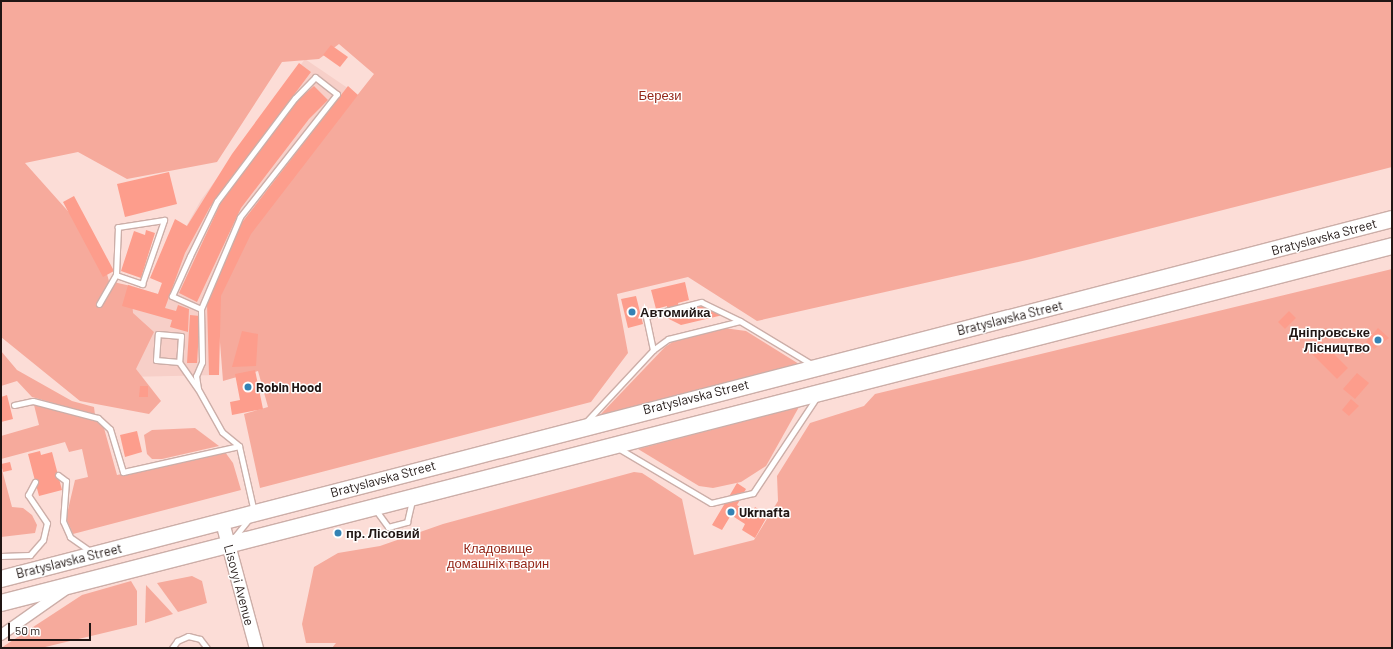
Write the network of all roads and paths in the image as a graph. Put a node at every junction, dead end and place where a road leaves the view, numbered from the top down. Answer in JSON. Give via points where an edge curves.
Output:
{"nodes":[{"id":1,"x":1392,"y":219,"type":"edge"},
{"id":2,"x":1392,"y":246,"type":"edge"},
{"id":3,"x":116,"y":275,"type":"junction"},
{"id":4,"x":99,"y":304,"type":"dead end"},
{"id":5,"x":201,"y":309,"type":"junction"},
{"id":6,"x":740,"y":321,"type":"junction"},
{"id":7,"x":653,"y":350,"type":"junction"},
{"id":8,"x":179,"y":362,"type":"junction"},
{"id":9,"x":816,"y":367,"type":"junction"},
{"id":10,"x":198,"y":389,"type":"junction"},
{"id":11,"x":820,"y":393,"type":"junction"},
{"id":12,"x":14,"y":405,"type":"dead end"},
{"id":13,"x":582,"y":426,"type":"junction"},
{"id":14,"x":239,"y":446,"type":"junction"},
{"id":15,"x":614,"y":446,"type":"junction"},
{"id":16,"x":58,"y":476,"type":"dead end"},
{"id":17,"x":35,"y":482,"type":"dead end"},
{"id":18,"x":413,"y":496,"type":"junction"},
{"id":19,"x":373,"y":507,"type":"junction"},
{"id":20,"x":254,"y":513,"type":"junction"},
{"id":21,"x":222,"y":522,"type":"junction"},
{"id":22,"x":228,"y":544,"type":"junction"},
{"id":23,"x":96,"y":554,"type":"junction"},
{"id":24,"x":1,"y":556,"type":"edge"},
{"id":25,"x":33,"y":563,"type":"junction"},
{"id":26,"x":1,"y":579,"type":"edge"},
{"id":27,"x":73,"y":585,"type":"junction"},
{"id":28,"x":1,"y":603,"type":"edge"},
{"id":29,"x":1,"y":635,"type":"edge"},
{"id":30,"x":172,"y":648,"type":"edge"},
{"id":31,"x":207,"y":648,"type":"edge"},
{"id":32,"x":256,"y":648,"type":"edge"}],
"edges":[{"from":1,"to":9,"type":"main road","name":"Bratyslavska Street"},
{"from":2,"to":11,"type":"main road","name":"Bratyslavska Street"},
{"from":3,"to":3,"type":"lane","via":[[142,284],[164,220],[118,227]]},
{"from":3,"to":4,"type":"lane"},
{"from":5,"to":5,"type":"lane","via":[[240,216],[337,94],[315,77],[295,98],[217,201],[172,296]]},
{"from":5,"to":10,"type":"lane","via":[[202,362],[196,376]]},
{"from":6,"to":7,"type":"lane","via":[[668,339]]},
{"from":6,"to":7,"type":"lane","via":[[701,302],[646,316]]},
{"from":6,"to":9,"type":"lane"},
{"from":7,"to":13,"type":"lane"},
{"from":8,"to":8,"type":"lane","via":[[180,336],[158,334],[156,360]]},
{"from":8,"to":10,"type":"lane"},
{"from":9,"to":13,"type":"main road","name":"Bratyslavska Street"},
{"from":10,"to":14,"type":"lane","via":[[222,432]]},
{"from":11,"to":15,"type":"main road","name":"Bratyslavska Street"},
{"from":11,"to":15,"type":"lane","via":[[753,493],[711,503]]},
{"from":12,"to":14,"type":"lane","via":[[33,401],[98,418],[110,429],[123,472]]},
{"from":13,"to":20,"type":"main road","name":"Bratyslavska Street"},
{"from":14,"to":20,"type":"lane"},
{"from":15,"to":18,"type":"main road","name":"Bratyslavska Street"},
{"from":16,"to":23,"type":"lane","via":[[66,481],[62,521],[70,537]]},
{"from":17,"to":25,"type":"lane","via":[[28,495],[47,523]]},
{"from":18,"to":19,"type":"main road","name":"Bratyslavska Street"},
{"from":18,"to":19,"type":"lane","via":[[407,522],[388,527]]},
{"from":19,"to":22,"type":"main road","name":"Bratyslavska Street"},
{"from":20,"to":21,"type":"main road","name":"Bratyslavska Street"},
{"from":20,"to":22,"type":"lane"},
{"from":21,"to":22,"type":"street","name":"Lisovyi Avenue"},
{"from":21,"to":23,"type":"main road","name":"Bratyslavska Street"},
{"from":22,"to":27,"type":"main road","name":"Bratyslavska Street"},
{"from":22,"to":32,"type":"street","name":"Lisovyi Avenue"},
{"from":23,"to":25,"type":"main road","name":"Bratyslavska Street"},
{"from":24,"to":25,"type":"lane"},
{"from":25,"to":26,"type":"main road","name":"Bratyslavska Street"},
{"from":27,"to":28,"type":"main road","name":"Bratyslavska Street"},
{"from":27,"to":29,"type":"street"},
{"from":30,"to":31,"type":"lane","via":[[177,641],[188,636],[200,639]]}]}
